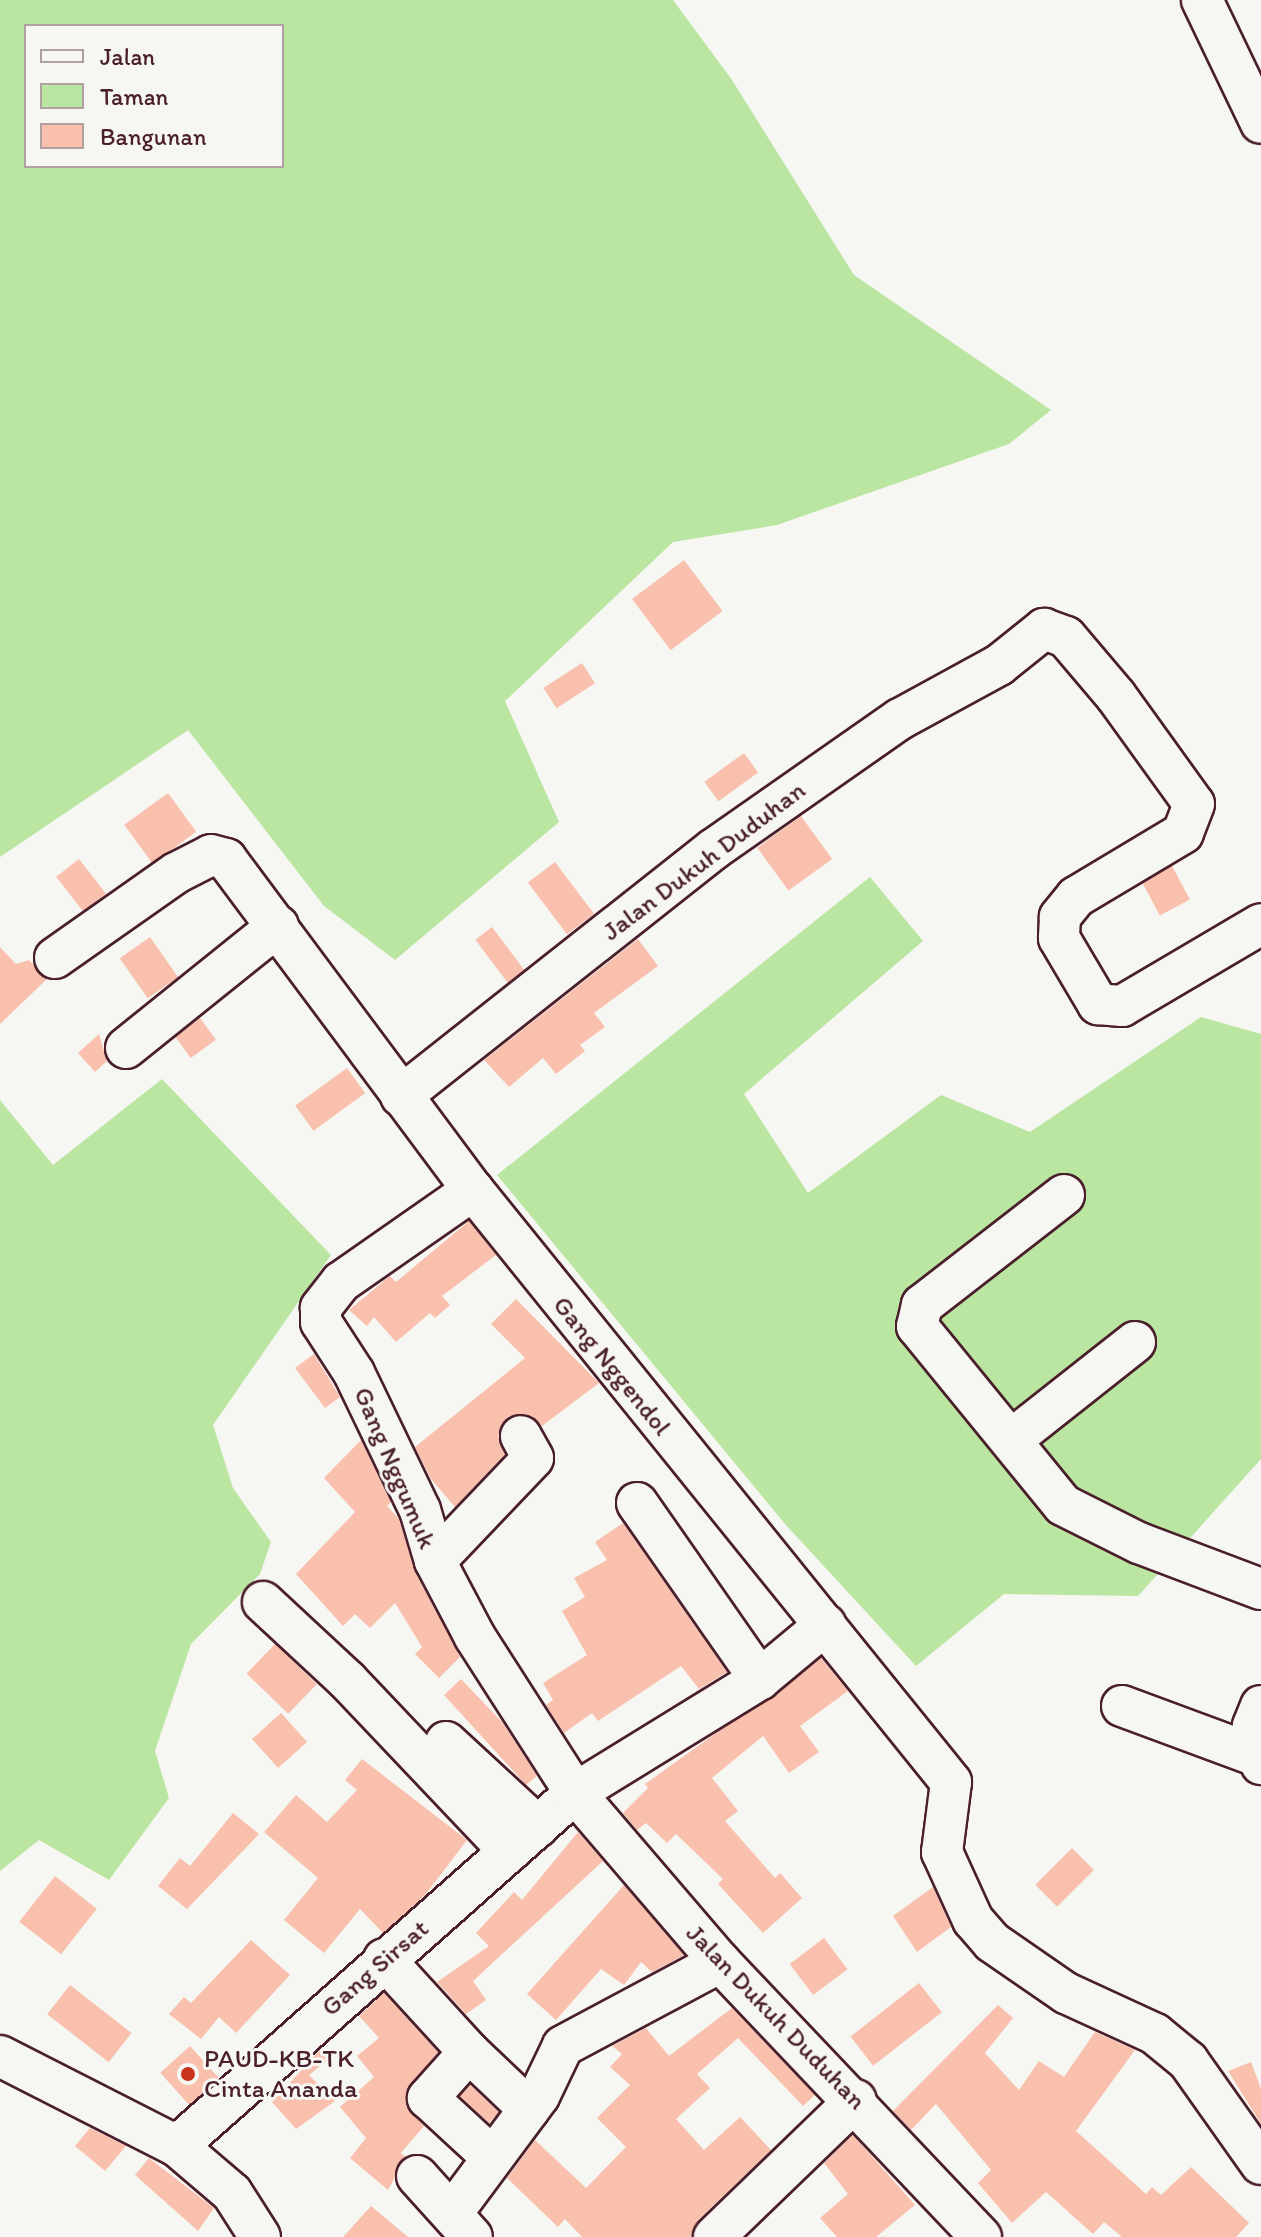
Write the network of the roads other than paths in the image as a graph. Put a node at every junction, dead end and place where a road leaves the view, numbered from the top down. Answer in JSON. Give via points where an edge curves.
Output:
{"nodes":[{"id":1,"x":1202,"y":0,"type":"edge"},
{"id":2,"x":1261,"y":123,"type":"edge"},
{"id":3,"x":1261,"y":924,"type":"edge"},
{"id":4,"x":278,"y":926,"type":"junction"},
{"id":5,"x":55,"y":958,"type":"dead end"},
{"id":6,"x":126,"y":1048,"type":"dead end"},
{"id":7,"x":401,"y":1096,"type":"junction"},
{"id":8,"x":473,"y":1190,"type":"junction"},
{"id":9,"x":1064,"y":1195,"type":"dead end"},
{"id":10,"x":1135,"y":1342,"type":"dead end"},
{"id":11,"x":521,"y":1436,"type":"dead end"},
{"id":12,"x":1011,"y":1440,"type":"junction"},
{"id":13,"x":637,"y":1503,"type":"dead end"},
{"id":14,"x":435,"y":1561,"type":"junction"},
{"id":15,"x":1261,"y":1589,"type":"edge"},
{"id":16,"x":263,"y":1602,"type":"dead end"},
{"id":17,"x":825,"y":1625,"type":"junction"},
{"id":18,"x":760,"y":1679,"type":"junction"},
{"id":19,"x":1122,"y":1706,"type":"dead end"},
{"id":20,"x":1261,"y":1706,"type":"edge"},
{"id":21,"x":446,"y":1742,"type":"dead end"},
{"id":22,"x":1259,"y":1760,"type":"edge"},
{"id":23,"x":575,"y":1793,"type":"junction"},
{"id":24,"x":524,"y":1839,"type":"junction"},
{"id":25,"x":384,"y":1959,"type":"junction"},
{"id":26,"x":720,"y":1962,"type":"junction"},
{"id":27,"x":469,"y":2052,"type":"junction"},
{"id":28,"x":0,"y":2056,"type":"edge"},
{"id":29,"x":856,"y":2100,"type":"junction"},
{"id":30,"x":529,"y":2109,"type":"junction"},
{"id":31,"x":177,"y":2146,"type":"junction"},
{"id":32,"x":492,"y":2157,"type":"junction"},
{"id":33,"x":1261,"y":2164,"type":"edge"},
{"id":34,"x":417,"y":2176,"type":"dead end"},
{"id":35,"x":462,"y":2225,"type":"edge"},
{"id":36,"x":260,"y":2237,"type":"edge"},
{"id":37,"x":714,"y":2237,"type":"edge"},
{"id":38,"x":981,"y":2237,"type":"edge"}],
"edges":[{"from":1,"to":2,"type":"street"},
{"from":3,"to":7,"type":"street","name":"Jalan Dukuh Duduhan","via":[[1122,1006],[1098,1004],[1059,938],[1060,917],[1076,897],[1183,833],[1194,804],[1144,729],[1066,637],[1044,629],[1022,648],[900,719],[751,822]]},
{"from":4,"to":5,"type":"street","name":"Gang Nggendol","via":[[226,859],[211,855],[176,873]]},
{"from":4,"to":6,"type":"street"},
{"from":4,"to":7,"type":"street","name":"Gang Nggendol"},
{"from":7,"to":8,"type":"street","name":"Gang Nggendol"},
{"from":8,"to":14,"type":"street","name":"Gang Nggumuk","via":[[341,1282],[321,1308],[321,1322],[373,1410],[420,1510]]},
{"from":8,"to":17,"type":"street","name":"Gang Nggendol"},
{"from":9,"to":12,"type":"street","via":[[922,1305],[917,1326]]},
{"from":10,"to":12,"type":"street"},
{"from":11,"to":14,"type":"street","via":[[533,1458]]},
{"from":12,"to":15,"type":"street","via":[[1063,1505],[1139,1543]]},
{"from":13,"to":18,"type":"street"},
{"from":14,"to":23,"type":"street","name":"Gang Nggumuk","via":[[475,1637]]},
{"from":16,"to":24,"type":"street"},
{"from":17,"to":18,"type":"street"},
{"from":17,"to":33,"type":"street","name":"Gang Nggendol","via":[[951,1782],[942,1852],[973,1920],[992,1942],[1066,1993],[1155,2034],[1188,2061]]},
{"from":18,"to":23,"type":"street"},
{"from":19,"to":22,"type":"street"},
{"from":20,"to":22,"type":"street","via":[[1253,1726]]},
{"from":21,"to":24,"type":"street"},
{"from":23,"to":24,"type":"street","name":"Gang Sirsat"},
{"from":23,"to":26,"type":"street","name":"Jalan Dukuh Duduhan"},
{"from":24,"to":25,"type":"street","name":"Gang Sirsat"},
{"from":25,"to":27,"type":"street"},
{"from":25,"to":31,"type":"street","name":"Gang Sirsat"},
{"from":26,"to":29,"type":"street","name":"Jalan Dukuh Duduhan"},
{"from":26,"to":30,"type":"street","via":[[577,2034],[552,2061]]},
{"from":27,"to":30,"type":"street"},
{"from":27,"to":32,"type":"street","via":[[428,2098]]},
{"from":28,"to":31,"type":"street"},
{"from":29,"to":37,"type":"street"},
{"from":29,"to":38,"type":"street","name":"Jalan Dukuh Duduhan"},
{"from":30,"to":32,"type":"street"},
{"from":31,"to":36,"type":"street","via":[[232,2193]]},
{"from":32,"to":35,"type":"street"},
{"from":34,"to":35,"type":"street"}]}
